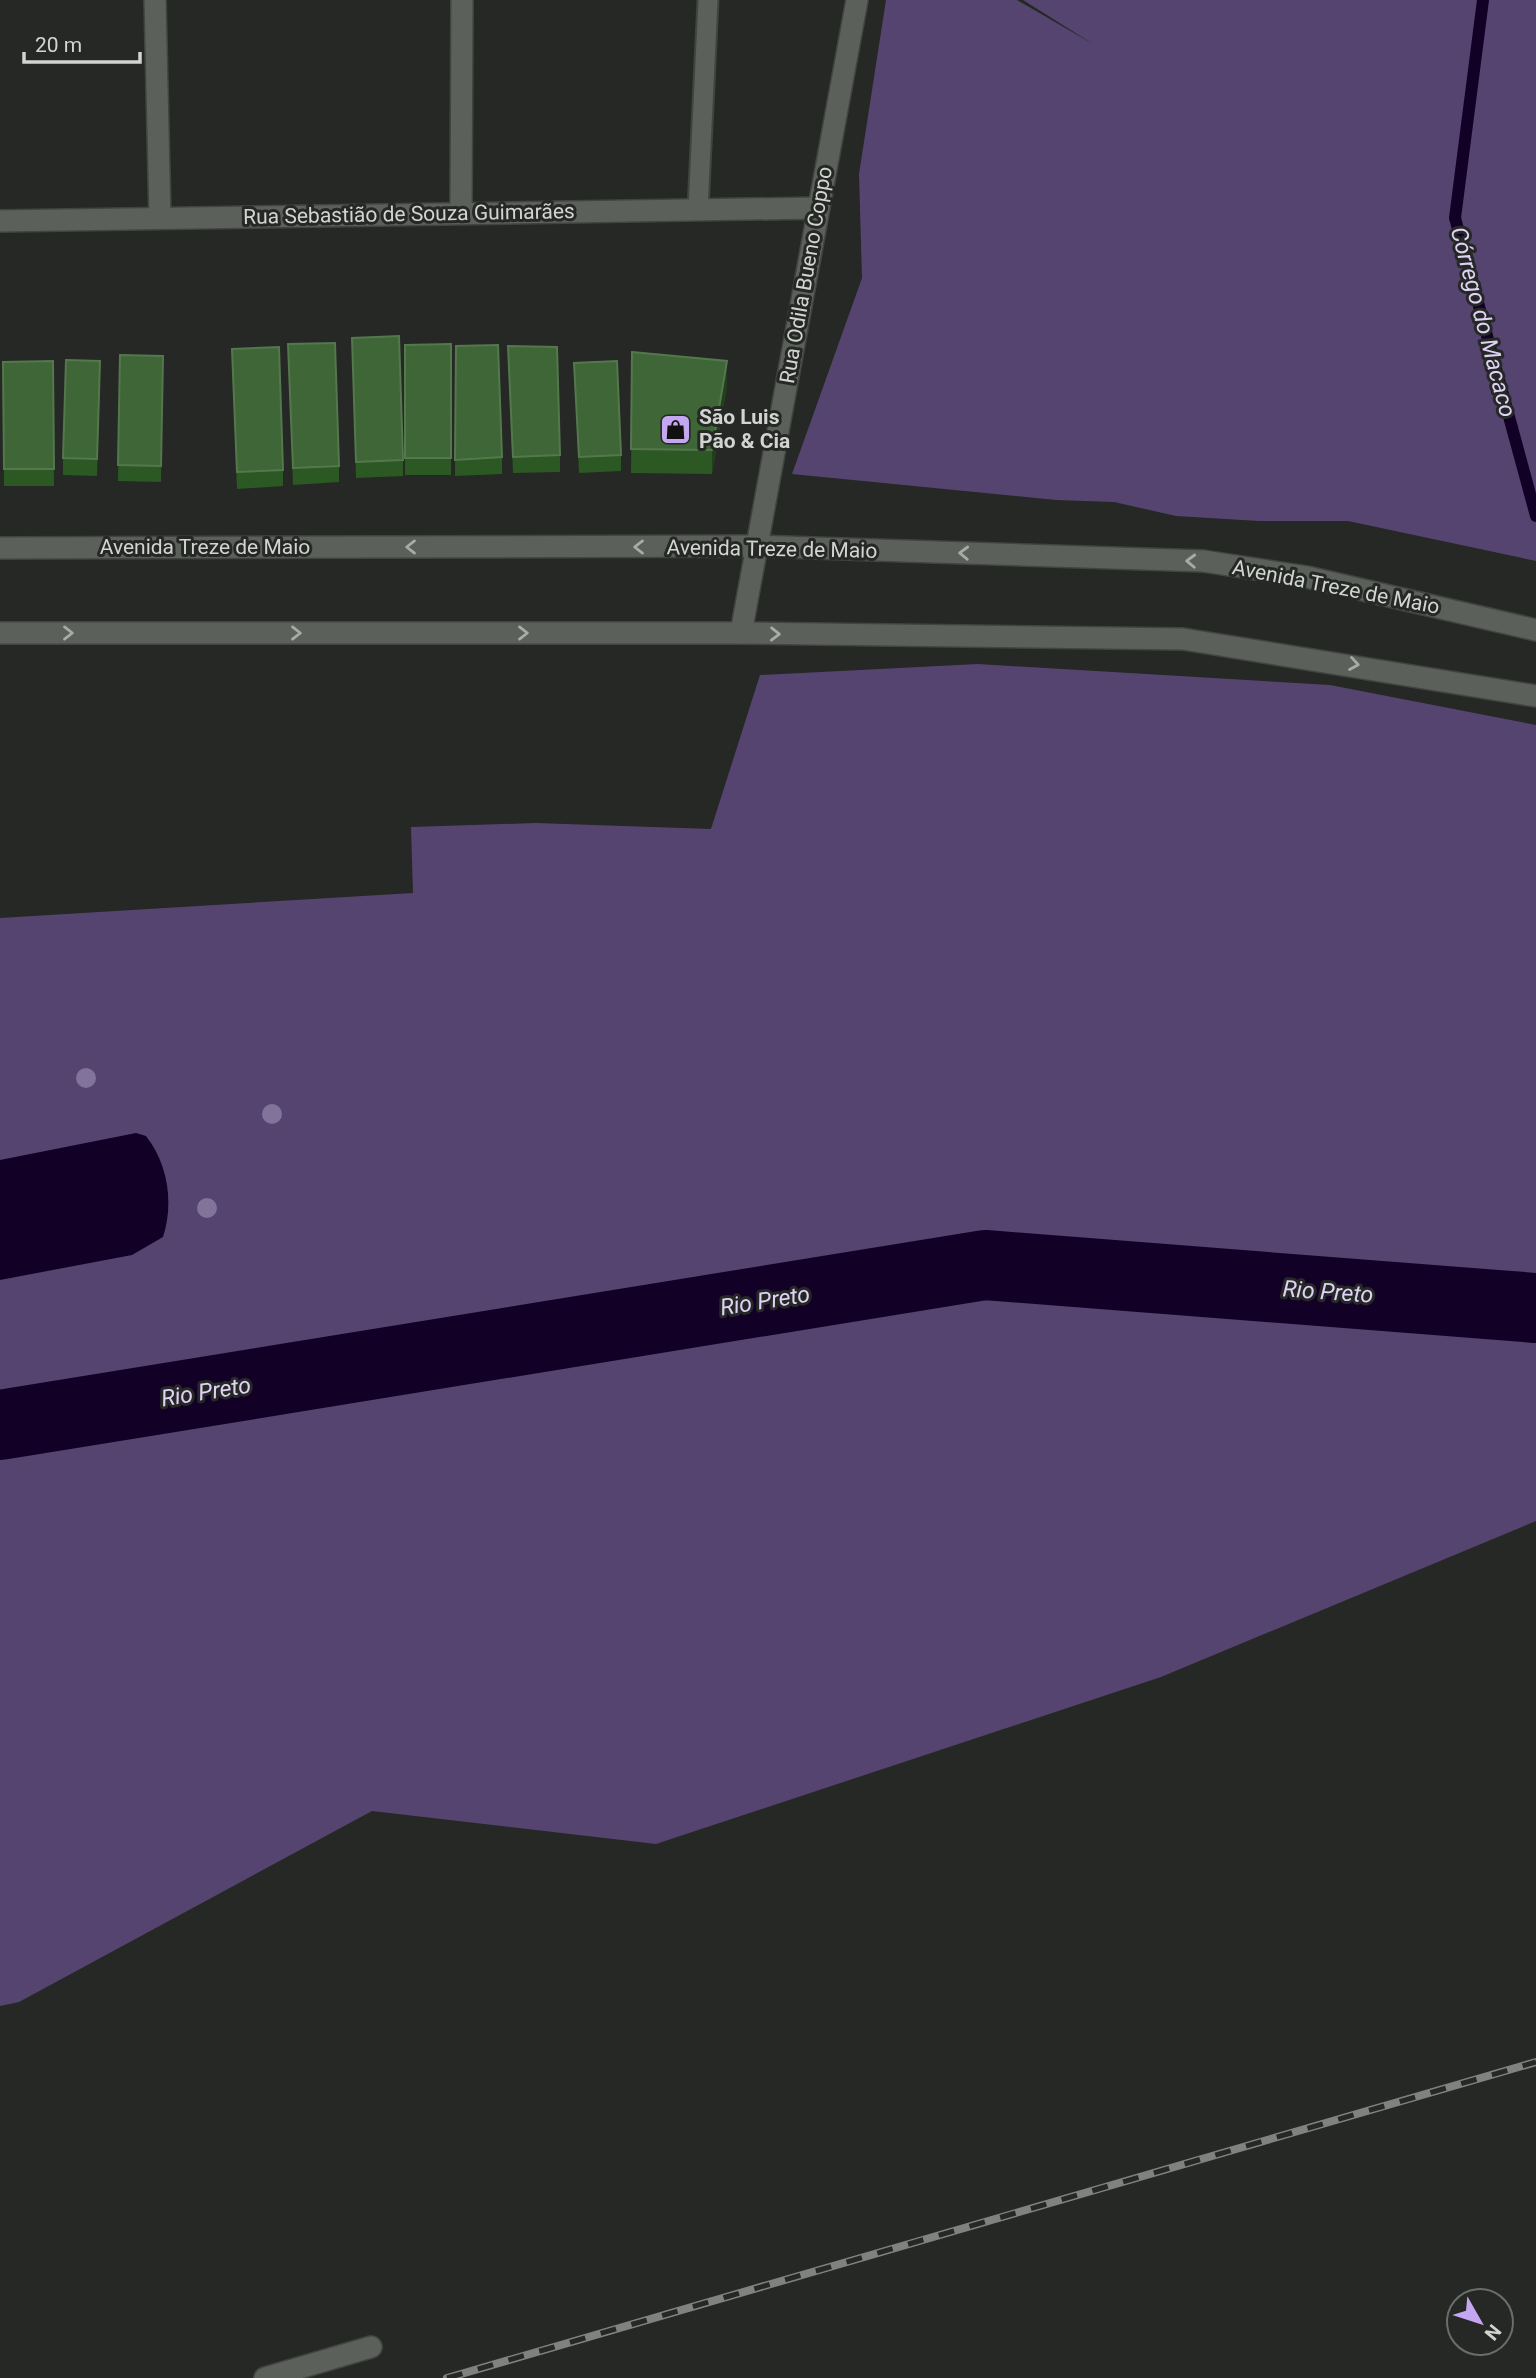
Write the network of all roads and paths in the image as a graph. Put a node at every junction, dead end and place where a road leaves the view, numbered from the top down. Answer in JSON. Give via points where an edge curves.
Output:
{"nodes":[{"id":1,"x":155,"y":0,"type":"edge"},
{"id":2,"x":462,"y":0,"type":"edge"},
{"id":3,"x":708,"y":0,"type":"edge"},
{"id":4,"x":856,"y":0,"type":"edge"},
{"id":5,"x":819,"y":208,"type":"junction"},
{"id":6,"x":698,"y":209,"type":"junction"},
{"id":7,"x":461,"y":213,"type":"junction"},
{"id":8,"x":160,"y":218,"type":"junction"},
{"id":9,"x":0,"y":221,"type":"edge"},
{"id":10,"x":757,"y":546,"type":"junction"},
{"id":11,"x":0,"y":548,"type":"edge"},
{"id":12,"x":1532,"y":629,"type":"edge"},
{"id":13,"x":0,"y":633,"type":"edge"},
{"id":14,"x":741,"y":633,"type":"junction"},
{"id":15,"x":1536,"y":696,"type":"edge"},
{"id":16,"x":371,"y":2347,"type":"dead end"},
{"id":17,"x":265,"y":2378,"type":"edge"}],
"edges":[{"from":1,"to":8,"type":"street"},
{"from":2,"to":7,"type":"street"},
{"from":3,"to":6,"type":"lane"},
{"from":4,"to":5,"type":"street","name":"Rua Odila Bueno Coppo"},
{"from":5,"to":6,"type":"street","name":"Rua Sebastião de Souza Guimarães"},
{"from":5,"to":10,"type":"street","name":"Rua Odila Bueno Coppo"},
{"from":6,"to":7,"type":"street","name":"Rua Sebastião de Souza Guimarães"},
{"from":7,"to":8,"type":"street","name":"Rua Sebastião de Souza Guimarães"},
{"from":8,"to":9,"type":"street","name":"Rua Sebastião de Souza Guimarães"},
{"from":10,"to":11,"type":"street","name":"Avenida Treze de Maio","one_way":true},
{"from":12,"to":10,"type":"street","name":"Avenida Treze de Maio","one_way":true,"via":[[1307,577],[1203,561]]},
{"from":10,"to":14,"type":"street","name":"Rua Odila Bueno Coppo"},
{"from":13,"to":14,"type":"street","one_way":true},
{"from":14,"to":15,"type":"street","one_way":true,"via":[[1183,639]]},
{"from":16,"to":17,"type":"street"}]}
